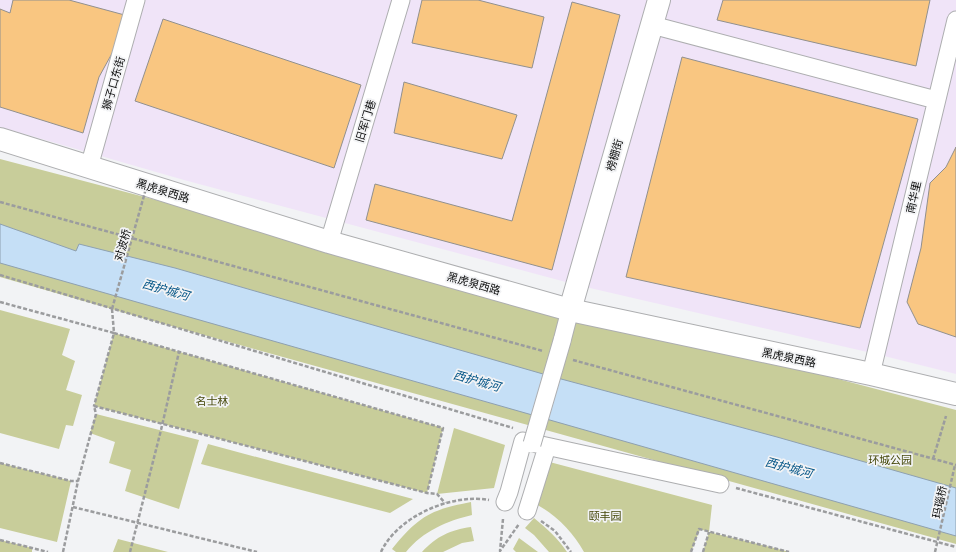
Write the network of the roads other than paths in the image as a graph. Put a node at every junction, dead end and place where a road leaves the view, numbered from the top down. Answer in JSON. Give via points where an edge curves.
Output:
{"nodes":[{"id":1,"x":136,"y":0,"type":"edge"},
{"id":2,"x":401,"y":0,"type":"edge"},
{"id":3,"x":659,"y":0,"type":"edge"},
{"id":4,"x":956,"y":20,"type":"edge"},
{"id":5,"x":652,"y":25,"type":"junction"},
{"id":6,"x":936,"y":100,"type":"junction"},
{"id":7,"x":0,"y":139,"type":"edge"},
{"id":8,"x":89,"y":167,"type":"junction"},
{"id":9,"x":329,"y":242,"type":"junction"},
{"id":10,"x":570,"y":310,"type":"junction"},
{"id":11,"x":871,"y":374,"type":"junction"},
{"id":12,"x":956,"y":394,"type":"edge"},
{"id":13,"x":539,"y":445,"type":"junction"},
{"id":14,"x":720,"y":484,"type":"road end"},
{"id":15,"x":505,"y":502,"type":"road end"},
{"id":16,"x":527,"y":511,"type":"road end"}],
"edges":[{"from":1,"to":8,"type":"street","name":"狮子口东街"},
{"from":2,"to":9,"type":"street","name":"旧军门巷"},
{"from":3,"to":5,"type":"street","name":"榜棚街"},
{"from":4,"to":6,"type":"street","name":"南华里"},
{"from":5,"to":6,"type":"street"},
{"from":5,"to":10,"type":"street","name":"榜棚街"},
{"from":6,"to":11,"type":"street","name":"南华里"},
{"from":7,"to":8,"type":"street","name":"黑虎泉西路"},
{"from":8,"to":9,"type":"street","name":"黑虎泉西路"},
{"from":9,"to":10,"type":"street","name":"黑虎泉西路"},
{"from":10,"to":11,"type":"street","name":"黑虎泉西路"},
{"from":10,"to":13,"type":"street","bridge":true},
{"from":11,"to":12,"type":"street","name":"黑虎泉西路"},
{"from":13,"to":14,"type":"street"},
{"from":13,"to":15,"type":"street","via":[[523,442]]},
{"from":13,"to":16,"type":"street"}]}
